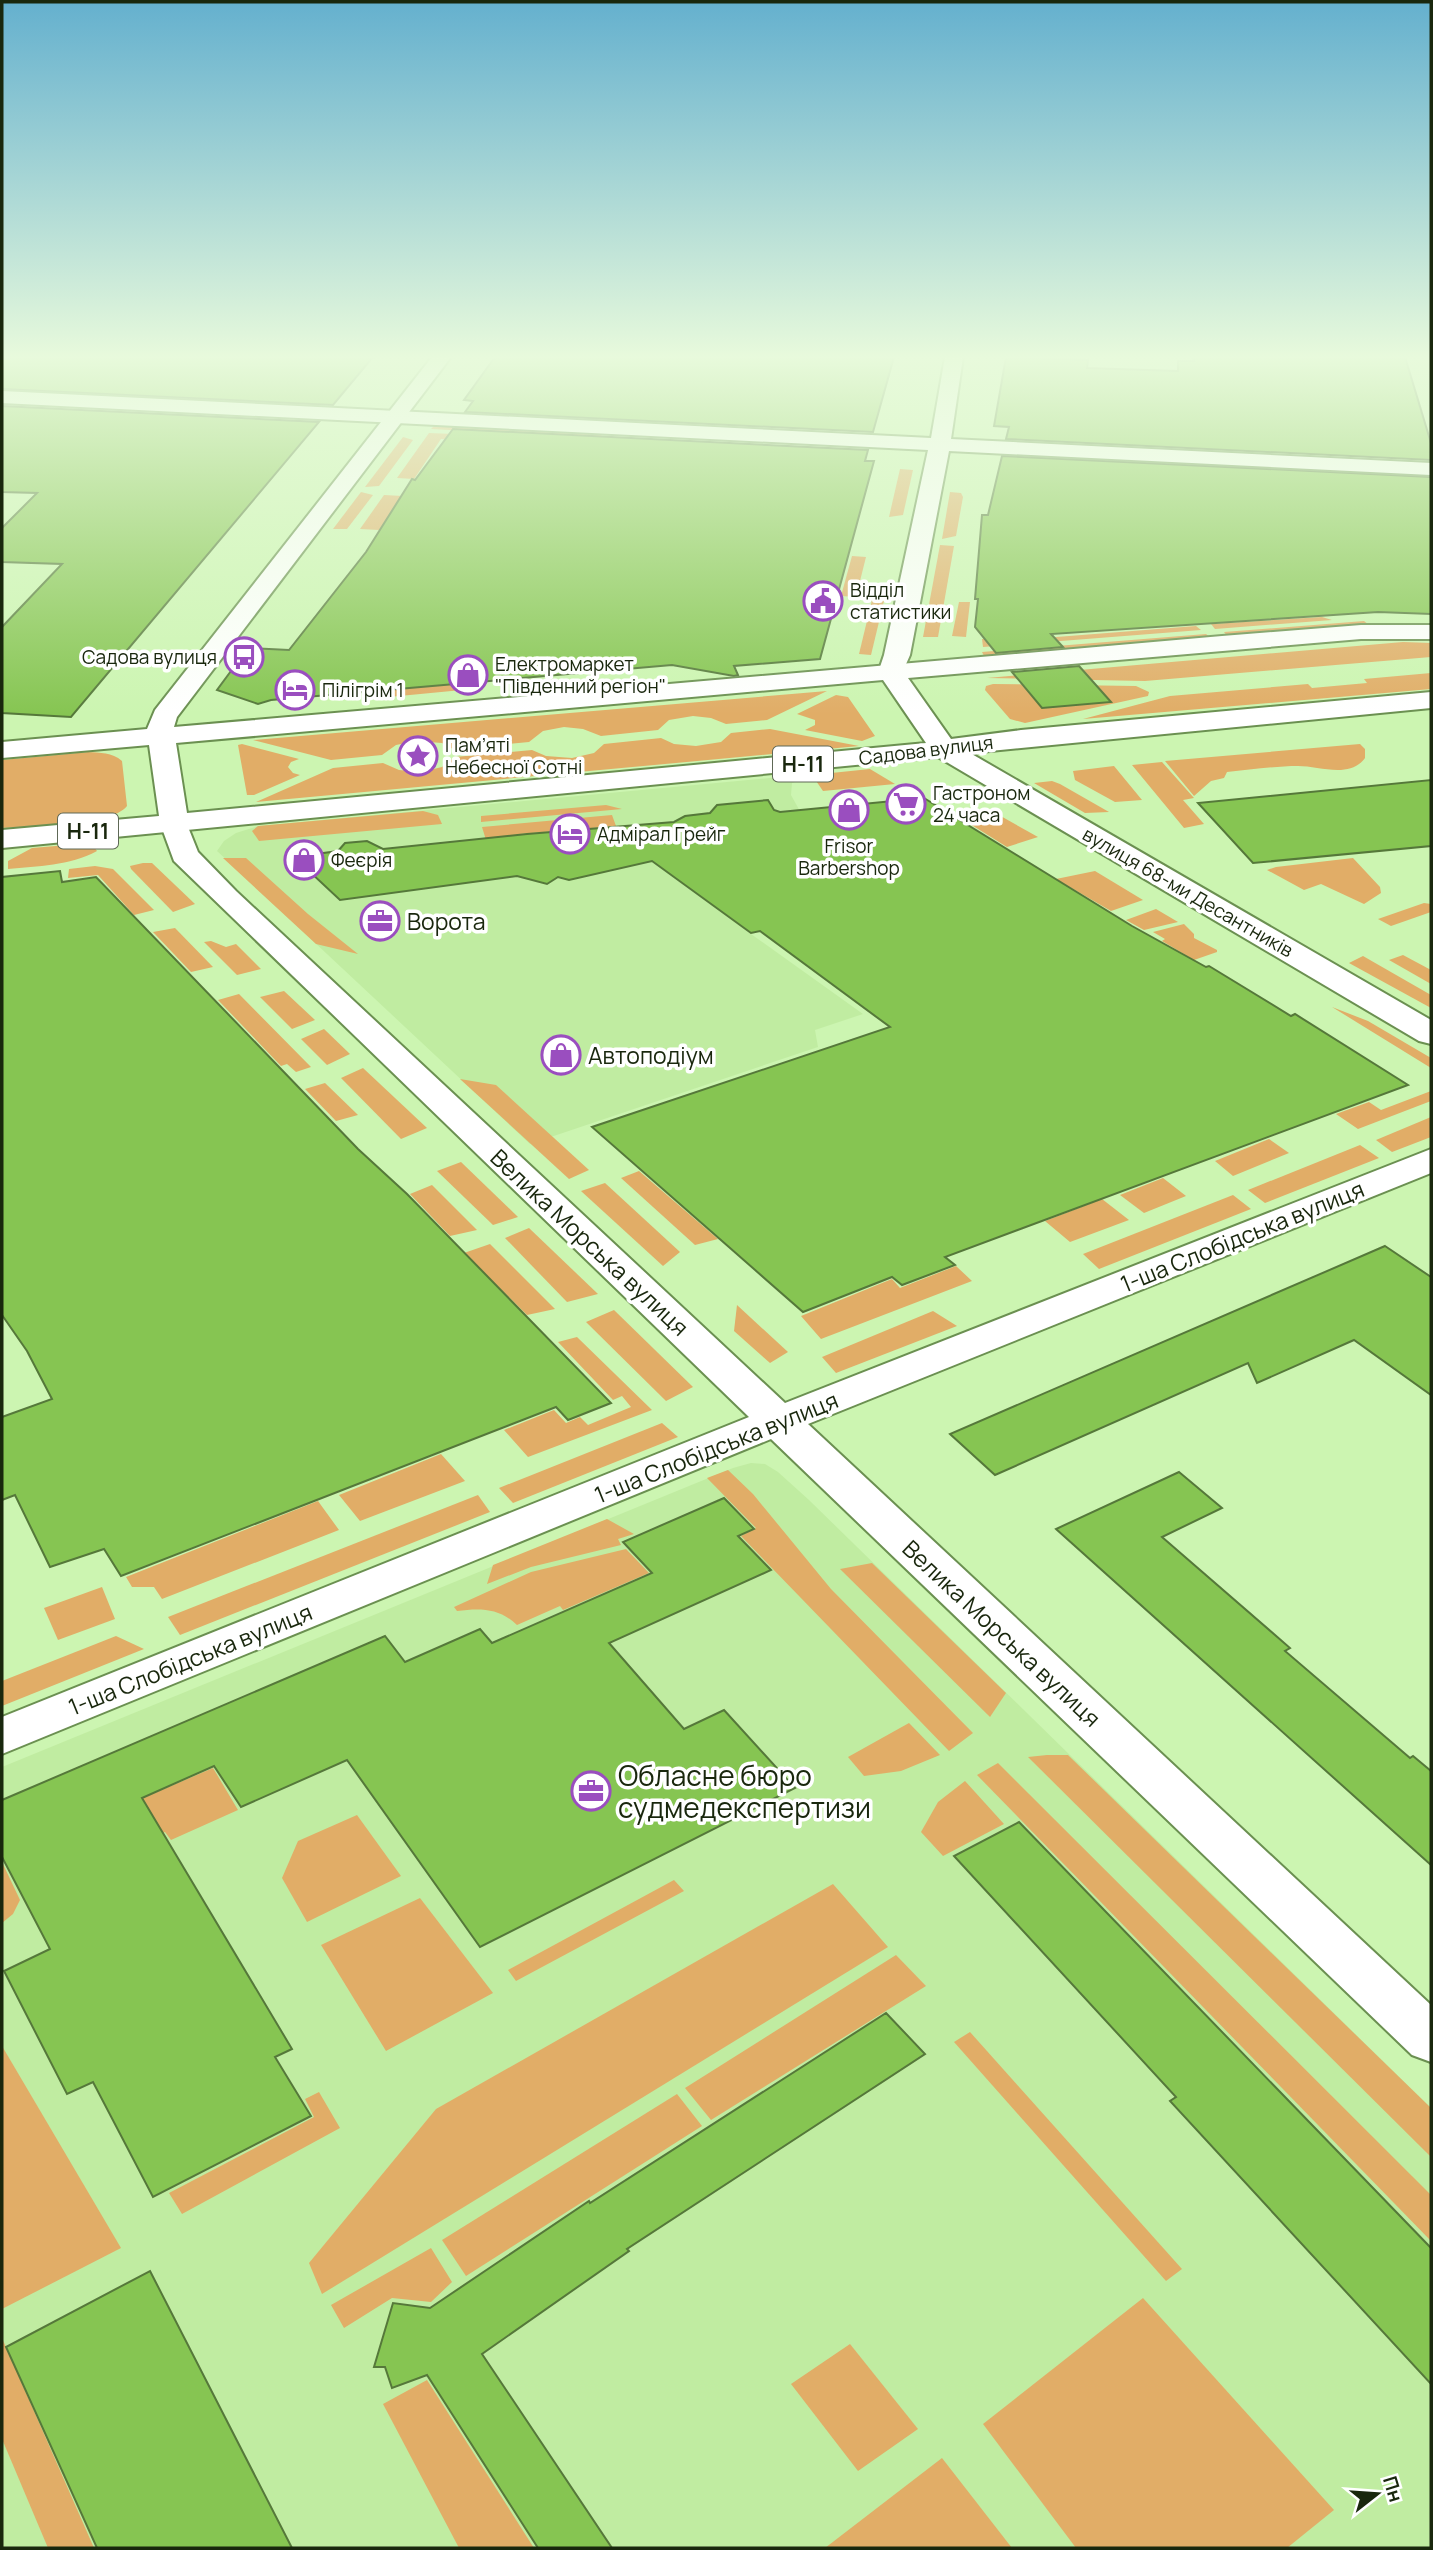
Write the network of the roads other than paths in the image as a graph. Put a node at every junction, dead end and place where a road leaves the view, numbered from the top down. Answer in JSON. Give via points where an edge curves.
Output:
{"nodes":[{"id":1,"x":349,"y":476,"type":"edge"},
{"id":2,"x":933,"y":476,"type":"edge"},
{"id":3,"x":1431,"y":632,"type":"edge"},
{"id":4,"x":891,"y":673,"type":"junction"},
{"id":5,"x":1431,"y":700,"type":"edge"},
{"id":6,"x":162,"y":736,"type":"junction"},
{"id":7,"x":944,"y":749,"type":"junction"},
{"id":8,"x":2,"y":750,"type":"edge"},
{"id":9,"x":174,"y":823,"type":"junction"},
{"id":10,"x":2,"y":839,"type":"edge"},
{"id":11,"x":1431,"y":1034,"type":"edge"},
{"id":12,"x":1431,"y":1160,"type":"edge"},
{"id":13,"x":779,"y":1421,"type":"junction"},
{"id":14,"x":2,"y":1736,"type":"edge"},
{"id":15,"x":1431,"y":2039,"type":"edge"}],
"edges":[{"from":1,"to":6,"type":"street","name":"Велика Морська вулиця","via":[[176,700],[160,726]]},
{"from":2,"to":4,"type":"street"},
{"from":3,"to":4,"type":"street","via":[[1361,632]]},
{"from":4,"to":6,"type":"street"},
{"from":4,"to":7,"type":"street"},
{"from":5,"to":7,"type":"street","name":"Садова вулиця","number":"Н-11"},
{"from":6,"to":8,"type":"street"},
{"from":6,"to":9,"type":"street","name":"Велика Морська вулиця"},
{"from":7,"to":9,"type":"street","name":"Садова вулиця","number":"Н-11"},
{"from":7,"to":11,"type":"street","name":"вулиця 68-ми Десантників"},
{"from":9,"to":10,"type":"street","name":"Садова вулиця","number":"Н-11"},
{"from":9,"to":13,"type":"street","name":"Велика Морська вулиця","via":[[184,855],[225,897]]},
{"from":12,"to":13,"type":"street","name":"1-ша Слобідська вулиця"},
{"from":13,"to":14,"type":"street","name":"1-ша Слобідська вулиця"},
{"from":13,"to":15,"type":"street","name":"Велика Морська вулиця"}]}
